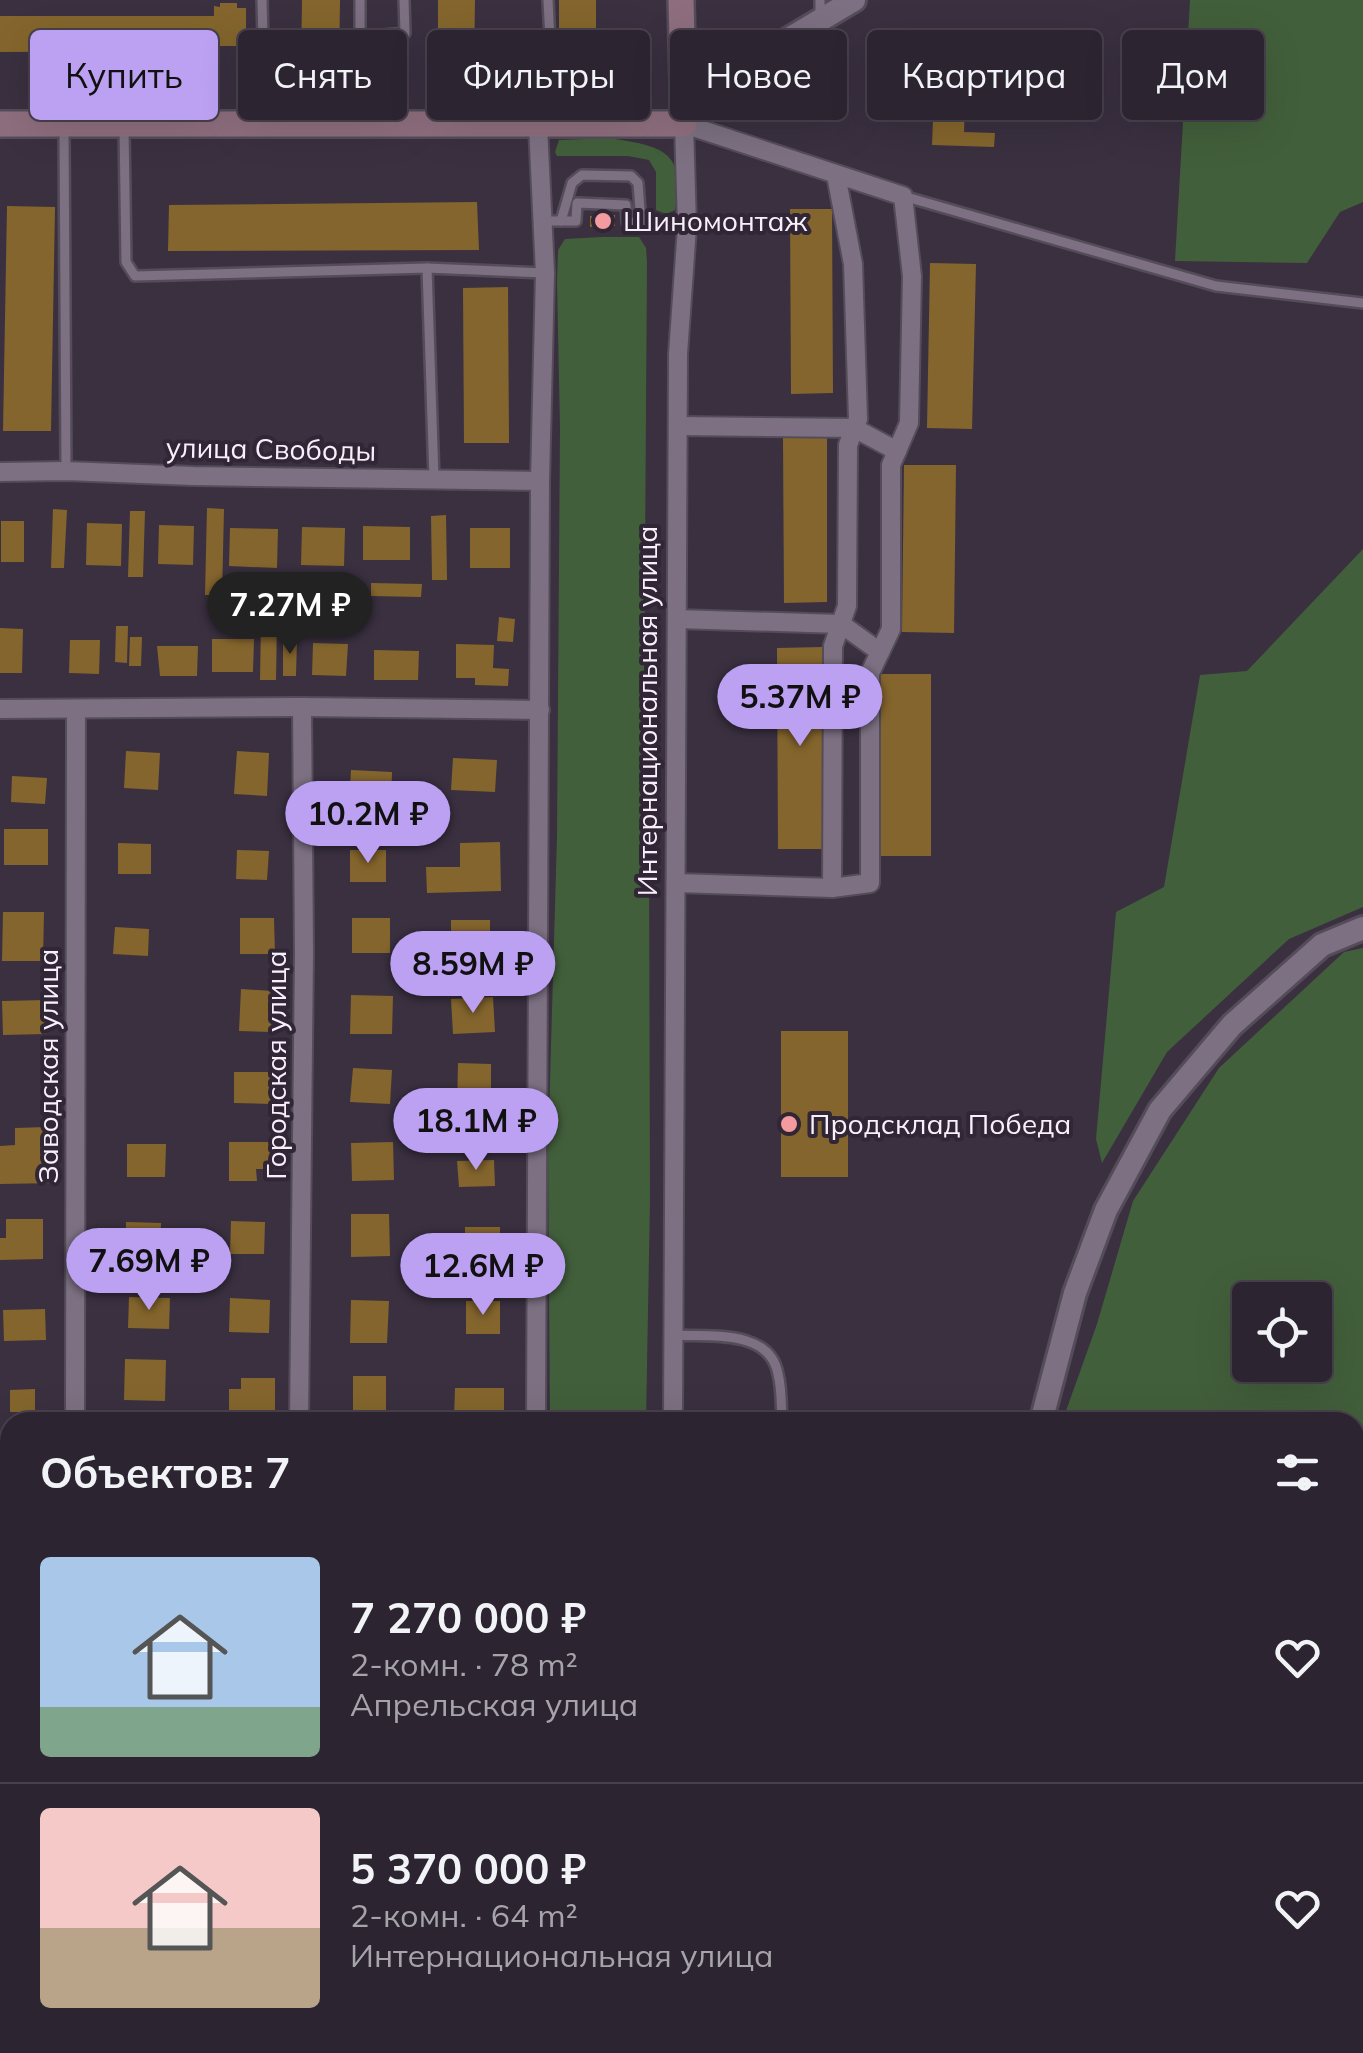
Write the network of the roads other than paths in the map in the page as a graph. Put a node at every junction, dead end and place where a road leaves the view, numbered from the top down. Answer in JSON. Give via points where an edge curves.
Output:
{"nodes":[{"id":1,"x":262,"y":0,"type":"edge"},
{"id":2,"x":360,"y":0,"type":"edge"},
{"id":3,"x":404,"y":0,"type":"edge"},
{"id":4,"x":548,"y":0,"type":"edge"},
{"id":5,"x":681,"y":0,"type":"edge"},
{"id":6,"x":854,"y":0,"type":"edge"},
{"id":7,"x":820,"y":10,"type":"edge"},
{"id":8,"x":360,"y":30,"type":"edge"},
{"id":9,"x":405,"y":30,"type":"edge"},
{"id":10,"x":360,"y":122,"type":"joint"},
{"id":11,"x":265,"y":123,"type":"junction"},
{"id":12,"x":0,"y":124,"type":"edge"},
{"id":13,"x":684,"y":124,"type":"junction"},
{"id":14,"x":64,"y":125,"type":"junction"},
{"id":15,"x":124,"y":125,"type":"junction"},
{"id":16,"x":546,"y":125,"type":"junction"},
{"id":17,"x":836,"y":175,"type":"junction"},
{"id":18,"x":903,"y":196,"type":"junction"},
{"id":19,"x":553,"y":221,"type":"junction"},
{"id":20,"x":641,"y":223,"type":"junction"},
{"id":21,"x":687,"y":227,"type":"junction"},
{"id":22,"x":427,"y":268,"type":"junction"},
{"id":23,"x":545,"y":272,"type":"junction"},
{"id":24,"x":1363,"y":302,"type":"edge"},
{"id":25,"x":678,"y":426,"type":"junction"},
{"id":26,"x":854,"y":428,"type":"junction"},
{"id":27,"x":897,"y":452,"type":"junction"},
{"id":28,"x":66,"y":470,"type":"junction"},
{"id":29,"x":0,"y":472,"type":"edge"},
{"id":30,"x":434,"y":479,"type":"junction"},
{"id":31,"x":540,"y":481,"type":"junction"},
{"id":32,"x":677,"y":619,"type":"junction"},
{"id":33,"x":841,"y":624,"type":"junction"},
{"id":34,"x":880,"y":652,"type":"junction"},
{"id":35,"x":302,"y":707,"type":"junction"},
{"id":36,"x":0,"y":708,"type":"edge"},
{"id":37,"x":76,"y":709,"type":"junction"},
{"id":38,"x":540,"y":710,"type":"junction"},
{"id":39,"x":676,"y":883,"type":"junction"},
{"id":40,"x":832,"y":888,"type":"junction"},
{"id":41,"x":1363,"y":928,"type":"edge"},
{"id":42,"x":674,"y":1335,"type":"junction"},
{"id":43,"x":75,"y":1412,"type":"edge"},
{"id":44,"x":298,"y":1412,"type":"edge"},
{"id":45,"x":536,"y":1412,"type":"edge"},
{"id":46,"x":672,"y":1412,"type":"edge"},
{"id":47,"x":781,"y":1412,"type":"edge"},
{"id":48,"x":1044,"y":1412,"type":"edge"}],
"edges":[{"from":1,"to":11,"type":"lane"},
{"from":2,"to":8,"type":"lane"},
{"from":3,"to":9,"type":"lane"},
{"from":4,"to":16,"type":"lane"},
{"from":5,"to":13,"type":"main road","name":"Интернациональная улица"},
{"from":6,"to":7,"type":"street"},
{"from":7,"to":13,"type":"street"},
{"from":10,"to":11,"type":"main road"},
{"from":10,"to":16,"type":"main road"},
{"from":11,"to":15,"type":"main road"},
{"from":12,"to":14,"type":"main road"},
{"from":13,"to":16,"type":"main road"},
{"from":13,"to":17,"type":"street"},
{"from":13,"to":21,"type":"street","name":"Интернациональная улица"},
{"from":14,"to":15,"type":"main road"},
{"from":14,"to":28,"type":"lane"},
{"from":15,"to":22,"type":"lane","via":[[126,262],[135,276]]},
{"from":16,"to":19,"type":"street"},
{"from":17,"to":18,"type":"street"},
{"from":17,"to":26,"type":"street","via":[[853,264]]},
{"from":18,"to":24,"type":"lane","via":[[1216,286]]},
{"from":18,"to":27,"type":"street","via":[[912,276],[910,386],[908,423]]},
{"from":19,"to":20,"type":"lane","via":[[576,221],[578,203],[626,205],[627,222]]},
{"from":19,"to":20,"type":"lane","via":[[582,174],[630,176],[638,183]]},
{"from":19,"to":23,"type":"street"},
{"from":20,"to":21,"type":"lane"},
{"from":21,"to":25,"type":"street","name":"Интернациональная улица"},
{"from":22,"to":23,"type":"lane"},
{"from":22,"to":30,"type":"lane"},
{"from":23,"to":31,"type":"street"},
{"from":25,"to":26,"type":"street"},
{"from":25,"to":32,"type":"street","name":"Интернациональная улица"},
{"from":26,"to":27,"type":"street"},
{"from":26,"to":33,"type":"street"},
{"from":27,"to":34,"type":"street","via":[[891,465],[891,629]]},
{"from":28,"to":29,"type":"street","name":"улица Свободы"},
{"from":28,"to":30,"type":"street","name":"улица Свободы"},
{"from":30,"to":31,"type":"street","name":"улица Свободы"},
{"from":31,"to":38,"type":"street"},
{"from":32,"to":33,"type":"street"},
{"from":32,"to":39,"type":"street","name":"Интернациональная улица"},
{"from":33,"to":34,"type":"street"},
{"from":33,"to":40,"type":"street","via":[[833,646]]},
{"from":34,"to":40,"type":"street","via":[[870,673],[870,883]]},
{"from":35,"to":37,"type":"street"},
{"from":35,"to":38,"type":"street"},
{"from":35,"to":44,"type":"street","name":"Городская улица"},
{"from":36,"to":37,"type":"street"},
{"from":37,"to":43,"type":"street","name":"Заводская улица"},
{"from":38,"to":45,"type":"street"},
{"from":39,"to":40,"type":"street"},
{"from":39,"to":42,"type":"street","name":"Интернациональная улица"},
{"from":41,"to":48,"type":"street","via":[[1322,945],[1232,1025],[1160,1110],[1106,1210],[1075,1293]]},
{"from":42,"to":46,"type":"street","name":"Интернациональная улица"},
{"from":42,"to":47,"type":"lane","via":[[752,1341],[768,1350],[778,1371]]}]}
